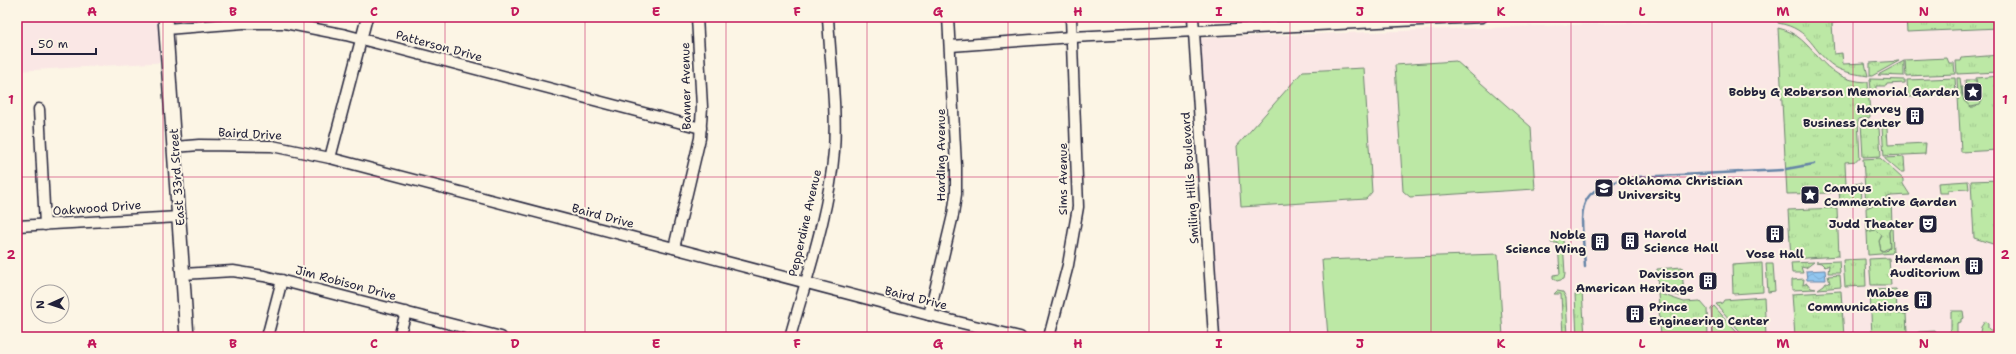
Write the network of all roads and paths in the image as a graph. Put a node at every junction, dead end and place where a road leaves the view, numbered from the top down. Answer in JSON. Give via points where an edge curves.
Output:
{"nodes":[{"id":1,"x":367,"y":17,"type":"edge"},
{"id":2,"x":698,"y":17,"type":"edge"},
{"id":3,"x":828,"y":17,"type":"edge"},
{"id":4,"x":948,"y":17,"type":"edge"},
{"id":5,"x":1071,"y":17,"type":"edge"},
{"id":6,"x":1193,"y":17,"type":"edge"},
{"id":7,"x":1482,"y":17,"type":"edge"},
{"id":8,"x":166,"y":23,"type":"edge"},
{"id":9,"x":1194,"y":32,"type":"junction"},
{"id":10,"x":1072,"y":37,"type":"junction"},
{"id":11,"x":361,"y":39,"type":"junction"},
{"id":12,"x":951,"y":46,"type":"junction"},
{"id":13,"x":39,"y":109,"type":"dead end"},
{"id":14,"x":701,"y":128,"type":"junction"},
{"id":15,"x":175,"y":147,"type":"junction"},
{"id":16,"x":330,"y":158,"type":"junction"},
{"id":17,"x":179,"y":217,"type":"junction"},
{"id":18,"x":45,"y":225,"type":"junction"},
{"id":19,"x":17,"y":226,"type":"edge"},
{"id":20,"x":674,"y":248,"type":"junction"},
{"id":21,"x":183,"y":274,"type":"junction"},
{"id":22,"x":282,"y":280,"type":"junction"},
{"id":23,"x":805,"y":282,"type":"junction"},
{"id":24,"x":406,"y":312,"type":"junction"},
{"id":25,"x":929,"y":315,"type":"junction"},
{"id":26,"x":187,"y":337,"type":"edge"},
{"id":27,"x":267,"y":337,"type":"edge"},
{"id":28,"x":399,"y":337,"type":"edge"},
{"id":29,"x":501,"y":337,"type":"edge"},
{"id":30,"x":790,"y":337,"type":"edge"},
{"id":31,"x":1020,"y":337,"type":"edge"},
{"id":32,"x":1049,"y":337,"type":"edge"},
{"id":33,"x":1214,"y":337,"type":"edge"}],
"edges":[{"from":1,"to":11,"type":"street"},
{"from":2,"to":14,"type":"street","name":"Banner Avenue"},
{"from":3,"to":23,"type":"street","name":"Pepperdine Avenue","via":[[834,149],[826,200]]},
{"from":4,"to":12,"type":"street","name":"Harding Avenue"},
{"from":5,"to":10,"type":"street","name":"Sims Avenue"},
{"from":6,"to":9,"type":"street","name":"Smiling Hills Boulevard"},
{"from":7,"to":9,"type":"street"},
{"from":8,"to":11,"type":"street","name":"Patterson Drive","via":[[285,23]]},
{"from":8,"to":15,"type":"street","name":"East 33rd Street"},
{"from":9,"to":10,"type":"street"},
{"from":9,"to":33,"type":"street","name":"Smiling Hills Boulevard"},
{"from":10,"to":12,"type":"street"},
{"from":10,"to":32,"type":"street","name":"Sims Avenue","via":[[1078,207],[1068,265]]},
{"from":11,"to":14,"type":"street","name":"Patterson Drive"},
{"from":11,"to":16,"type":"street"},
{"from":12,"to":25,"type":"street","name":"Harding Avenue","via":[[956,194]]},
{"from":13,"to":18,"type":"street"},
{"from":14,"to":20,"type":"street","name":"Banner Avenue","via":[[698,152]]},
{"from":15,"to":16,"type":"street","name":"Baird Drive","via":[[272,146]]},
{"from":15,"to":17,"type":"street","name":"East 33rd Street"},
{"from":16,"to":20,"type":"street","name":"Baird Drive"},
{"from":17,"to":18,"type":"street","name":"Oakwood Drive","via":[[127,218]]},
{"from":17,"to":21,"type":"street","name":"East 33rd Street"},
{"from":18,"to":19,"type":"street","name":"Oakwood Drive"},
{"from":20,"to":23,"type":"street","name":"Baird Drive"},
{"from":21,"to":22,"type":"street","name":"Jim Robison Drive","via":[[233,271]]},
{"from":21,"to":26,"type":"street","name":"East 33rd Street"},
{"from":22,"to":24,"type":"street","name":"Jim Robison Drive"},
{"from":22,"to":27,"type":"street"},
{"from":23,"to":25,"type":"street","name":"Baird Drive"},
{"from":23,"to":30,"type":"street","name":"Pepperdine Avenue"},
{"from":24,"to":28,"type":"street"},
{"from":24,"to":29,"type":"street","name":"Jim Robison Drive"},
{"from":25,"to":31,"type":"street","name":"Baird Drive"}]}
